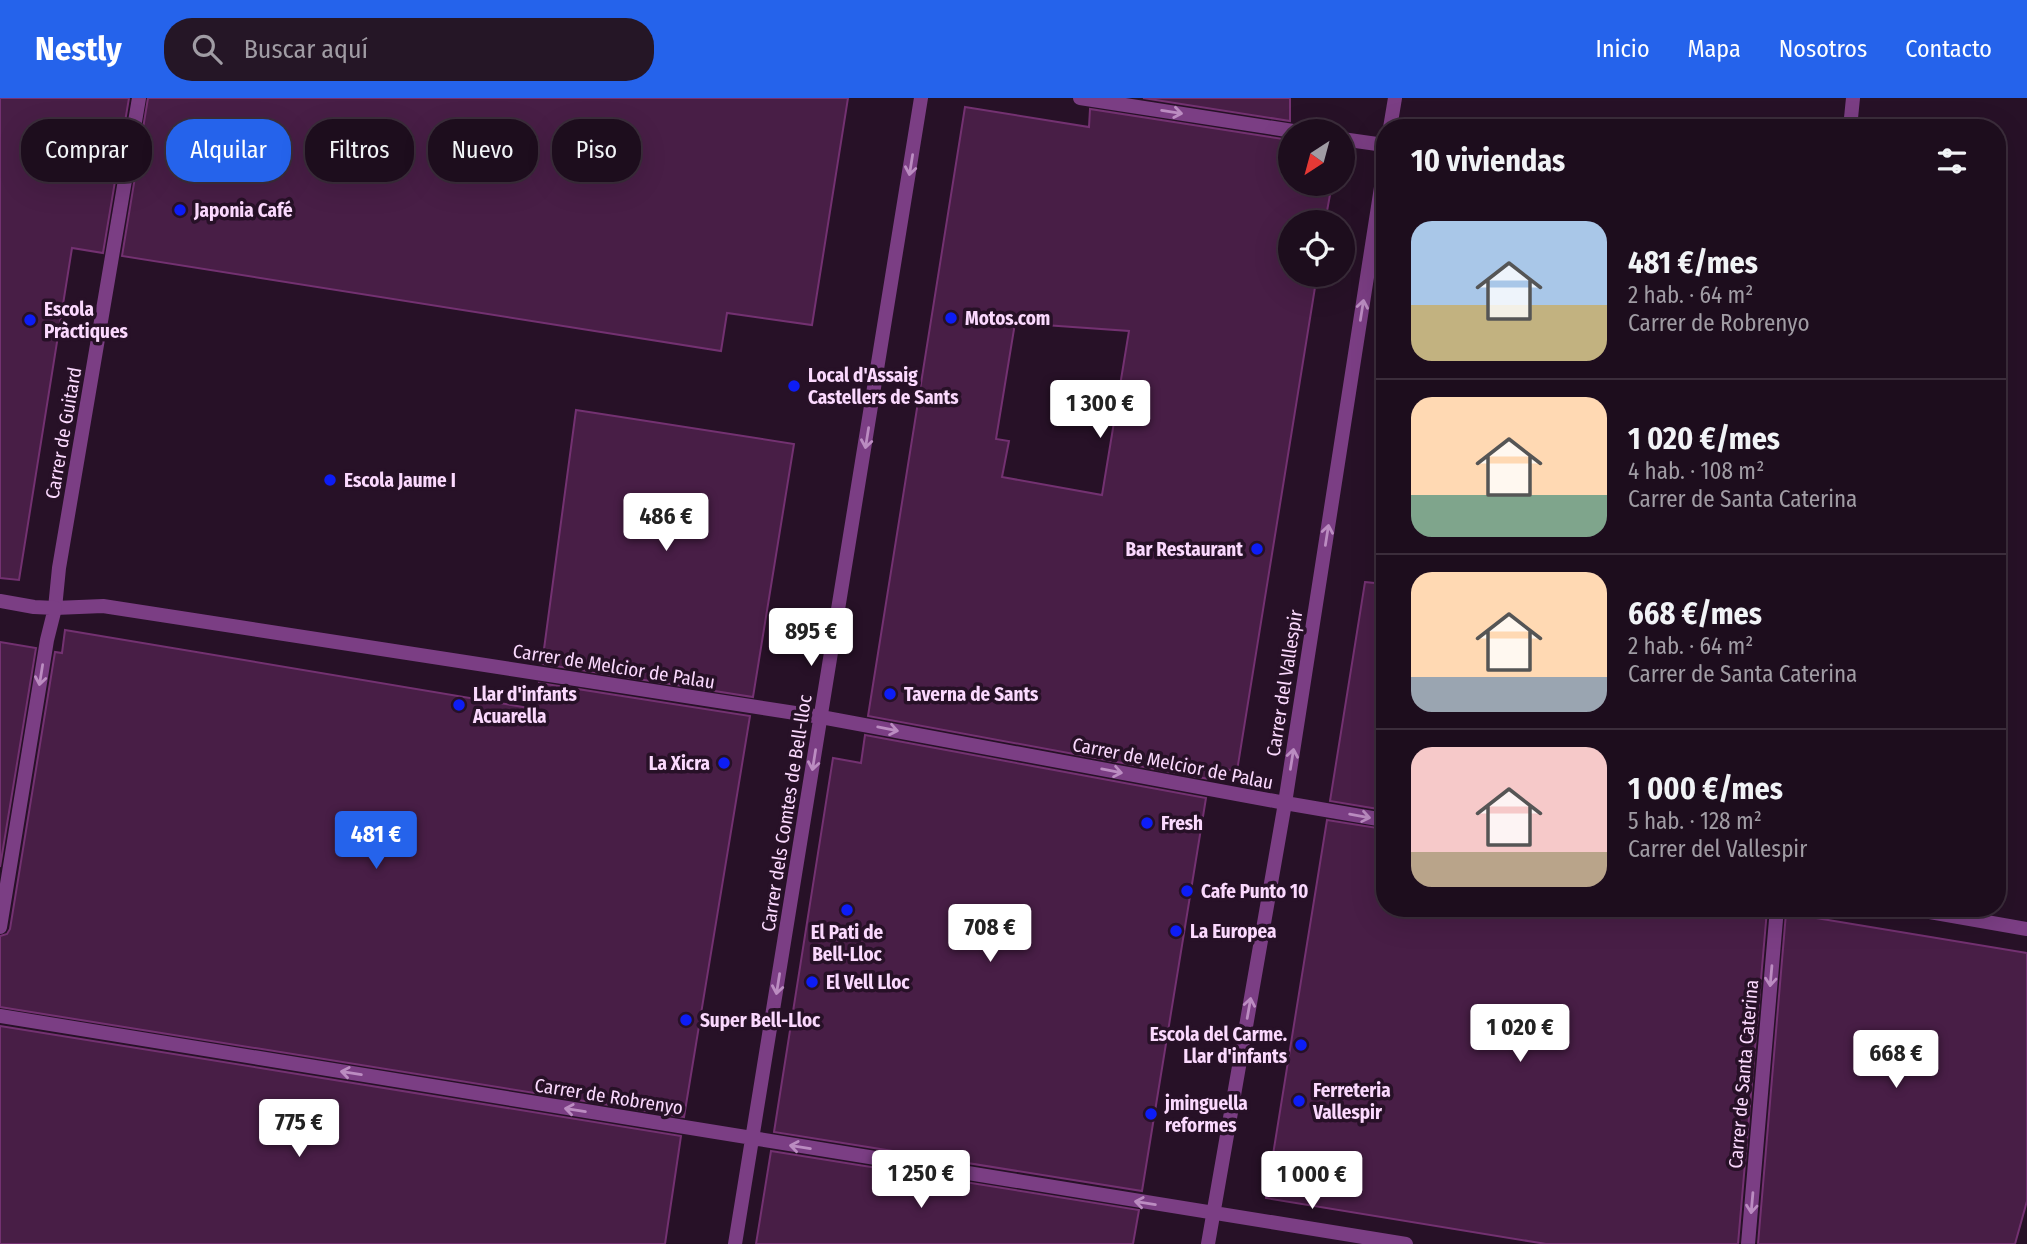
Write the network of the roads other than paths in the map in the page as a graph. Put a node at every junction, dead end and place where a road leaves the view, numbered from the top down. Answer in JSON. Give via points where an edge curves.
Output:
{"nodes":[{"id":1,"x":139,"y":98,"type":"edge"},
{"id":2,"x":921,"y":98,"type":"edge"},
{"id":3,"x":1080,"y":98,"type":"edge"},
{"id":4,"x":1395,"y":98,"type":"edge"},
{"id":5,"x":1853,"y":98,"type":"edge"},
{"id":6,"x":1392,"y":119,"type":"edge"},
{"id":7,"x":1851,"y":119,"type":"edge"},
{"id":8,"x":1278,"y":129,"type":"edge"},
{"id":9,"x":1355,"y":141,"type":"edge"},
{"id":10,"x":1376,"y":144,"type":"edge"},
{"id":11,"x":1376,"y":218,"type":"edge"},
{"id":12,"x":0,"y":601,"type":"edge"},
{"id":13,"x":55,"y":608,"type":"junction"},
{"id":14,"x":821,"y":717,"type":"junction"},
{"id":15,"x":1285,"y":803,"type":"junction"},
{"id":16,"x":1376,"y":819,"type":"edge"},
{"id":17,"x":1776,"y":917,"type":"edge"},
{"id":18,"x":1959,"y":917,"type":"edge"},
{"id":19,"x":0,"y":927,"type":"edge"},
{"id":20,"x":2027,"y":929,"type":"edge"},
{"id":21,"x":0,"y":1016,"type":"edge"},
{"id":22,"x":753,"y":1140,"type":"junction"},
{"id":23,"x":1213,"y":1213,"type":"junction"},
{"id":24,"x":735,"y":1244,"type":"edge"},
{"id":25,"x":1208,"y":1244,"type":"edge"},
{"id":26,"x":1406,"y":1244,"type":"edge"},
{"id":27,"x":1748,"y":1244,"type":"edge"}],
"edges":[{"from":1,"to":13,"type":"street","name":"Carrer de Guitard"},
{"from":2,"to":14,"type":"street","name":"Carrer dels Comtes de Bell-lloc","one_way":true},
{"from":3,"to":8,"type":"street","one_way":true},
{"from":4,"to":6,"type":"street"},
{"from":5,"to":7,"type":"street"},
{"from":9,"to":10,"type":"street"},
{"from":15,"to":11,"type":"street","name":"Carrer del Vallespir","one_way":true},
{"from":12,"to":13,"type":"street","name":"Carrer de Melcior de Palau"},
{"from":13,"to":14,"type":"street","name":"Carrer de Melcior de Palau","via":[[103,607]]},
{"from":13,"to":19,"type":"street","name":"Carrer de Guitard","one_way":true},
{"from":14,"to":15,"type":"street","name":"Carrer de Melcior de Palau","one_way":true},
{"from":14,"to":22,"type":"street","name":"Carrer dels Comtes de Bell-lloc","one_way":true},
{"from":15,"to":16,"type":"street","name":"Carrer de Melcior de Palau","one_way":true},
{"from":23,"to":15,"type":"street","name":"Carrer del Vallespir","one_way":true},
{"from":17,"to":27,"type":"street","name":"Carrer de Santa Caterina","one_way":true},
{"from":18,"to":20,"type":"street"},
{"from":22,"to":21,"type":"street","name":"Carrer de Robrenyo","one_way":true},
{"from":23,"to":22,"type":"street","name":"Carrer de Robrenyo","one_way":true},
{"from":22,"to":24,"type":"street","name":"Carrer dels Comtes de Bell-lloc"},
{"from":23,"to":25,"type":"street","name":"Carrer del Vallespir"},
{"from":23,"to":26,"type":"street","name":"Carrer de Robrenyo"}]}
